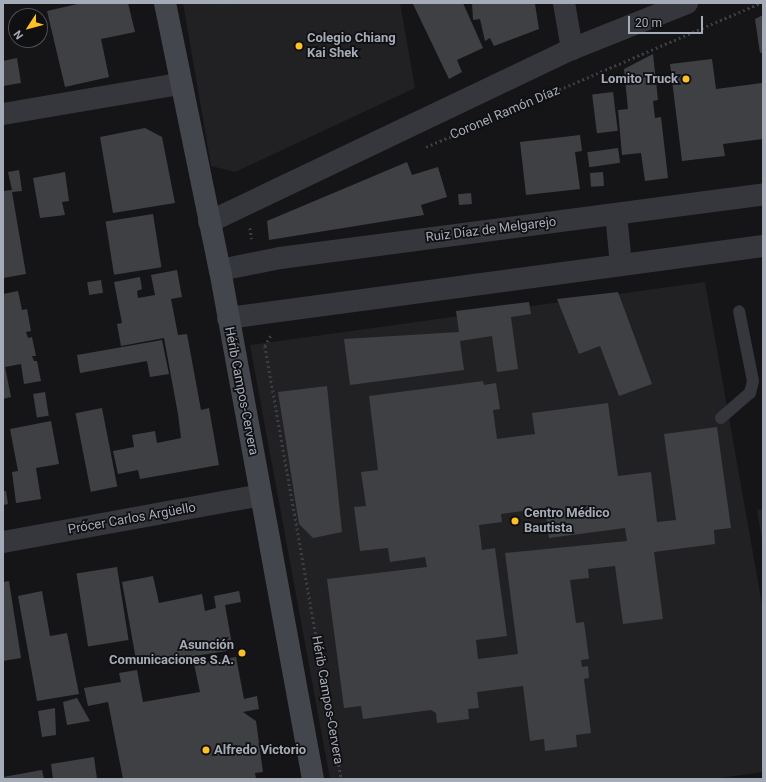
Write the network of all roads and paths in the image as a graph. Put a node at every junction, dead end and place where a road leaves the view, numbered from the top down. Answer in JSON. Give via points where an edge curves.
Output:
{"nodes":[{"id":1,"x":165,"y":3,"type":"edge"},
{"id":2,"x":564,"y":3,"type":"edge"},
{"id":3,"x":687,"y":3,"type":"edge"},
{"id":4,"x":761,"y":3,"type":"edge"},
{"id":5,"x":572,"y":49,"type":"junction"},
{"id":6,"x":179,"y":84,"type":"junction"},
{"id":7,"x":3,"y":114,"type":"edge"},
{"id":8,"x":417,"y":151,"type":"dead end"},
{"id":9,"x":763,"y":194,"type":"edge"},
{"id":10,"x":616,"y":214,"type":"junction"},
{"id":11,"x":209,"y":222,"type":"junction"},
{"id":12,"x":249,"y":224,"type":"dead end"},
{"id":13,"x":253,"y":243,"type":"dead end"},
{"id":14,"x":763,"y":246,"type":"edge"},
{"id":15,"x":621,"y":265,"type":"junction"},
{"id":16,"x":220,"y":270,"type":"junction"},
{"id":17,"x":739,"y":311,"type":"dead end"},
{"id":18,"x":228,"y":318,"type":"junction"},
{"id":19,"x":270,"y":338,"type":"dead end"},
{"id":20,"x":721,"y":418,"type":"dead end"},
{"id":21,"x":261,"y":495,"type":"junction"},
{"id":22,"x":3,"y":542,"type":"edge"},
{"id":23,"x":313,"y":779,"type":"edge"},
{"id":24,"x":341,"y":779,"type":"edge"}],
"edges":[{"from":1,"to":6,"type":"main road","name":"Hérib Campos-Cervera"},
{"from":2,"to":5,"type":"street"},
{"from":3,"to":5,"type":"street","name":"Coronel Ramón Díaz"},
{"from":4,"to":8,"type":"path","name":"Coronel Ramón Díaz"},
{"from":5,"to":11,"type":"street","name":"Coronel Ramón Díaz"},
{"from":6,"to":7,"type":"street"},
{"from":6,"to":11,"type":"main road","name":"Hérib Campos-Cervera"},
{"from":9,"to":10,"type":"street","name":"Ruiz Díaz de Melgarejo"},
{"from":10,"to":15,"type":"street"},
{"from":10,"to":16,"type":"street","name":"Ruiz Díaz de Melgarejo","via":[[280,258]]},
{"from":11,"to":16,"type":"main road","name":"Hérib Campos-Cervera"},
{"from":12,"to":13,"type":"path"},
{"from":14,"to":15,"type":"street"},
{"from":15,"to":18,"type":"street"},
{"from":16,"to":18,"type":"main road","name":"Hérib Campos-Cervera"},
{"from":17,"to":20,"type":"lane","via":[[753,381],[743,401]]},
{"from":18,"to":21,"type":"main road","name":"Hérib Campos-Cervera"},
{"from":19,"to":24,"type":"path","name":"Hérib Campos-Cervera","via":[[265,346]]},
{"from":21,"to":22,"type":"street","name":"Prócer Carlos Argüello"},
{"from":21,"to":23,"type":"main road","name":"Hérib Campos-Cervera"}]}
